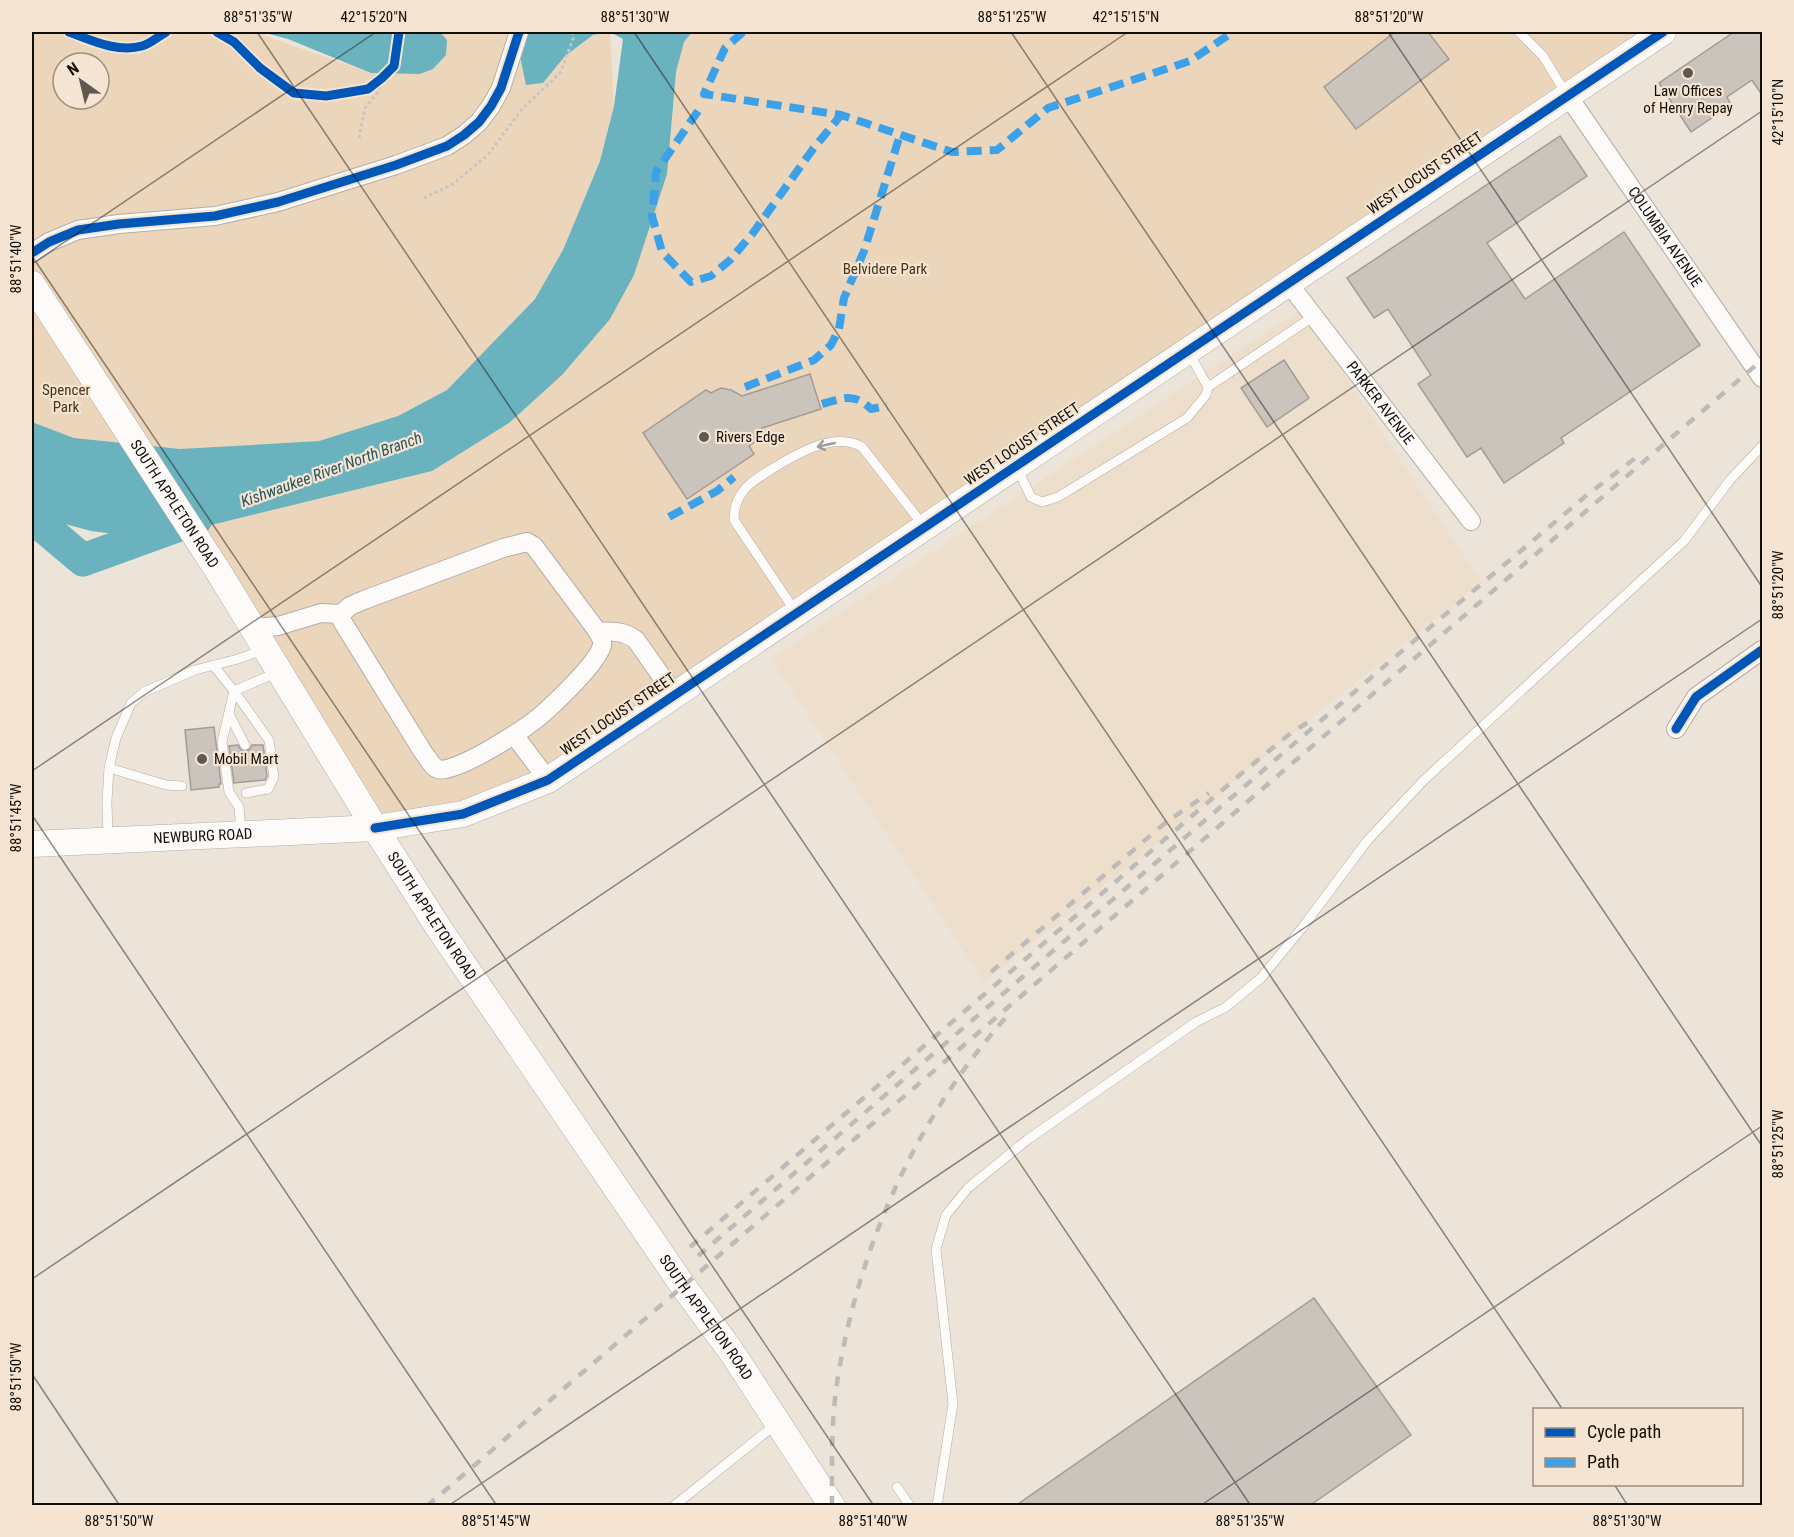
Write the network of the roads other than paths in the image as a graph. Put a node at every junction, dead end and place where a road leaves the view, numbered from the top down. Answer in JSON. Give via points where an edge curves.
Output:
{"nodes":[{"id":1,"x":519,"y":32,"type":"edge"},
{"id":2,"x":1519,"y":32,"type":"edge"},
{"id":3,"x":1663,"y":32,"type":"edge"},
{"id":4,"x":1568,"y":96,"type":"junction"},
{"id":5,"x":32,"y":253,"type":"edge"},
{"id":6,"x":32,"y":284,"type":"edge"},
{"id":7,"x":1288,"y":284,"type":"junction"},
{"id":8,"x":1314,"y":316,"type":"junction"},
{"id":9,"x":1188,"y":351,"type":"junction"},
{"id":10,"x":1762,"y":378,"type":"edge"},
{"id":11,"x":1208,"y":387,"type":"junction"},
{"id":12,"x":1762,"y":446,"type":"edge"},
{"id":13,"x":1016,"y":466,"type":"junction"},
{"id":14,"x":1471,"y":521,"type":"dead end"},
{"id":15,"x":924,"y":527,"type":"junction"},
{"id":16,"x":796,"y":613,"type":"junction"},
{"id":17,"x":341,"y":614,"type":"junction"},
{"id":18,"x":598,"y":632,"type":"junction"},
{"id":19,"x":260,"y":638,"type":"junction"},
{"id":20,"x":1762,"y":650,"type":"edge"},
{"id":21,"x":213,"y":665,"type":"junction"},
{"id":22,"x":279,"y":671,"type":"junction"},
{"id":23,"x":234,"y":691,"type":"junction"},
{"id":24,"x":674,"y":694,"type":"junction"},
{"id":25,"x":229,"y":714,"type":"junction"},
{"id":26,"x":1676,"y":729,"type":"dead end"},
{"id":27,"x":514,"y":735,"type":"junction"},
{"id":28,"x":245,"y":745,"type":"dead end"},
{"id":29,"x":109,"y":768,"type":"junction"},
{"id":30,"x":548,"y":780,"type":"junction"},
{"id":31,"x":250,"y":781,"type":"dead end"},
{"id":32,"x":182,"y":786,"type":"dead end"},
{"id":33,"x":246,"y":793,"type":"junction"},
{"id":34,"x":239,"y":807,"type":"junction"},
{"id":35,"x":375,"y":828,"type":"junction"},
{"id":36,"x":241,"y":834,"type":"junction"},
{"id":37,"x":108,"y":841,"type":"junction"},
{"id":38,"x":32,"y":844,"type":"edge"},
{"id":39,"x":778,"y":1422,"type":"junction"},
{"id":40,"x":897,"y":1486,"type":"dead end"},
{"id":41,"x":674,"y":1506,"type":"edge"},
{"id":42,"x":832,"y":1506,"type":"edge"},
{"id":43,"x":910,"y":1506,"type":"edge"},
{"id":44,"x":937,"y":1506,"type":"edge"}],
"edges":[{"from":1,"to":5,"type":"street","via":[[491,106],[479,122],[447,146],[278,202],[215,216],[78,230]]},
{"from":2,"to":4,"type":"lane","via":[[1543,56]]},
{"from":3,"to":4,"type":"main road","name":"WEST LOCUST STREET"},
{"from":4,"to":7,"type":"main road","name":"WEST LOCUST STREET"},
{"from":4,"to":10,"type":"street","name":"COLUMBIA AVENUE"},
{"from":6,"to":19,"type":"main road","name":"SOUTH APPLETON ROAD"},
{"from":7,"to":8,"type":"street","name":"PARKER AVENUE"},
{"from":7,"to":9,"type":"main road","name":"WEST LOCUST STREET"},
{"from":8,"to":11,"type":"lane"},
{"from":8,"to":14,"type":"street","name":"PARKER AVENUE"},
{"from":9,"to":11,"type":"lane"},
{"from":9,"to":13,"type":"main road","name":"WEST LOCUST STREET"},
{"from":11,"to":13,"type":"lane","via":[[1187,418],[1058,497],[1042,502],[1031,497]]},
{"from":12,"to":44,"type":"lane","via":[[1730,480],[1684,541],[1423,781],[1367,841],[1262,978],[1226,1007],[1196,1022],[1027,1140],[968,1188],[946,1215],[936,1249],[953,1404]]},
{"from":13,"to":15,"type":"main road","name":"WEST LOCUST STREET"},
{"from":15,"to":16,"type":"main road","name":"WEST LOCUST STREET"},
{"from":15,"to":16,"type":"lane","one_way":true,"via":[[862,447],[853,442],[822,445],[795,455],[755,480],[742,491],[734,520]]},
{"from":16,"to":24,"type":"main road","name":"WEST LOCUST STREET"},
{"from":17,"to":18,"type":"street","via":[[364,600],[527,542],[534,546]]},
{"from":17,"to":19,"type":"street","via":[[321,614],[278,626]]},
{"from":17,"to":27,"type":"street","via":[[417,742],[438,769],[456,767]]},
{"from":18,"to":24,"type":"street","via":[[614,630],[636,640]]},
{"from":18,"to":27,"type":"street","via":[[602,646],[592,662],[538,718]]},
{"from":19,"to":21,"type":"lane","via":[[237,659]]},
{"from":19,"to":22,"type":"main road","name":"SOUTH APPLETON ROAD"},
{"from":20,"to":26,"type":"street","via":[[1696,697]]},
{"from":21,"to":23,"type":"lane"},
{"from":21,"to":29,"type":"lane","via":[[144,692],[131,703]]},
{"from":22,"to":23,"type":"lane"},
{"from":22,"to":35,"type":"main road","name":"SOUTH APPLETON ROAD"},
{"from":23,"to":25,"type":"lane"},
{"from":23,"to":33,"type":"lane","via":[[269,740],[274,777],[268,789]]},
{"from":24,"to":30,"type":"main road","name":"WEST LOCUST STREET"},
{"from":25,"to":28,"type":"lane"},
{"from":25,"to":34,"type":"lane","via":[[222,742],[229,792]]},
{"from":27,"to":30,"type":"street"},
{"from":29,"to":32,"type":"lane"},
{"from":29,"to":37,"type":"lane"},
{"from":30,"to":35,"type":"main road","name":"WEST LOCUST STREET","via":[[463,814]]},
{"from":31,"to":33,"type":"lane"},
{"from":33,"to":34,"type":"lane"},
{"from":34,"to":36,"type":"lane"},
{"from":35,"to":36,"type":"main road","name":"NEWBURG ROAD"},
{"from":35,"to":39,"type":"main road","name":"SOUTH APPLETON ROAD","via":[[453,950]]},
{"from":36,"to":37,"type":"main road","name":"NEWBURG ROAD"},
{"from":37,"to":38,"type":"main road","name":"NEWBURG ROAD"},
{"from":39,"to":41,"type":"lane"},
{"from":39,"to":42,"type":"main road","name":"SOUTH APPLETON ROAD"},
{"from":40,"to":43,"type":"lane"}]}
